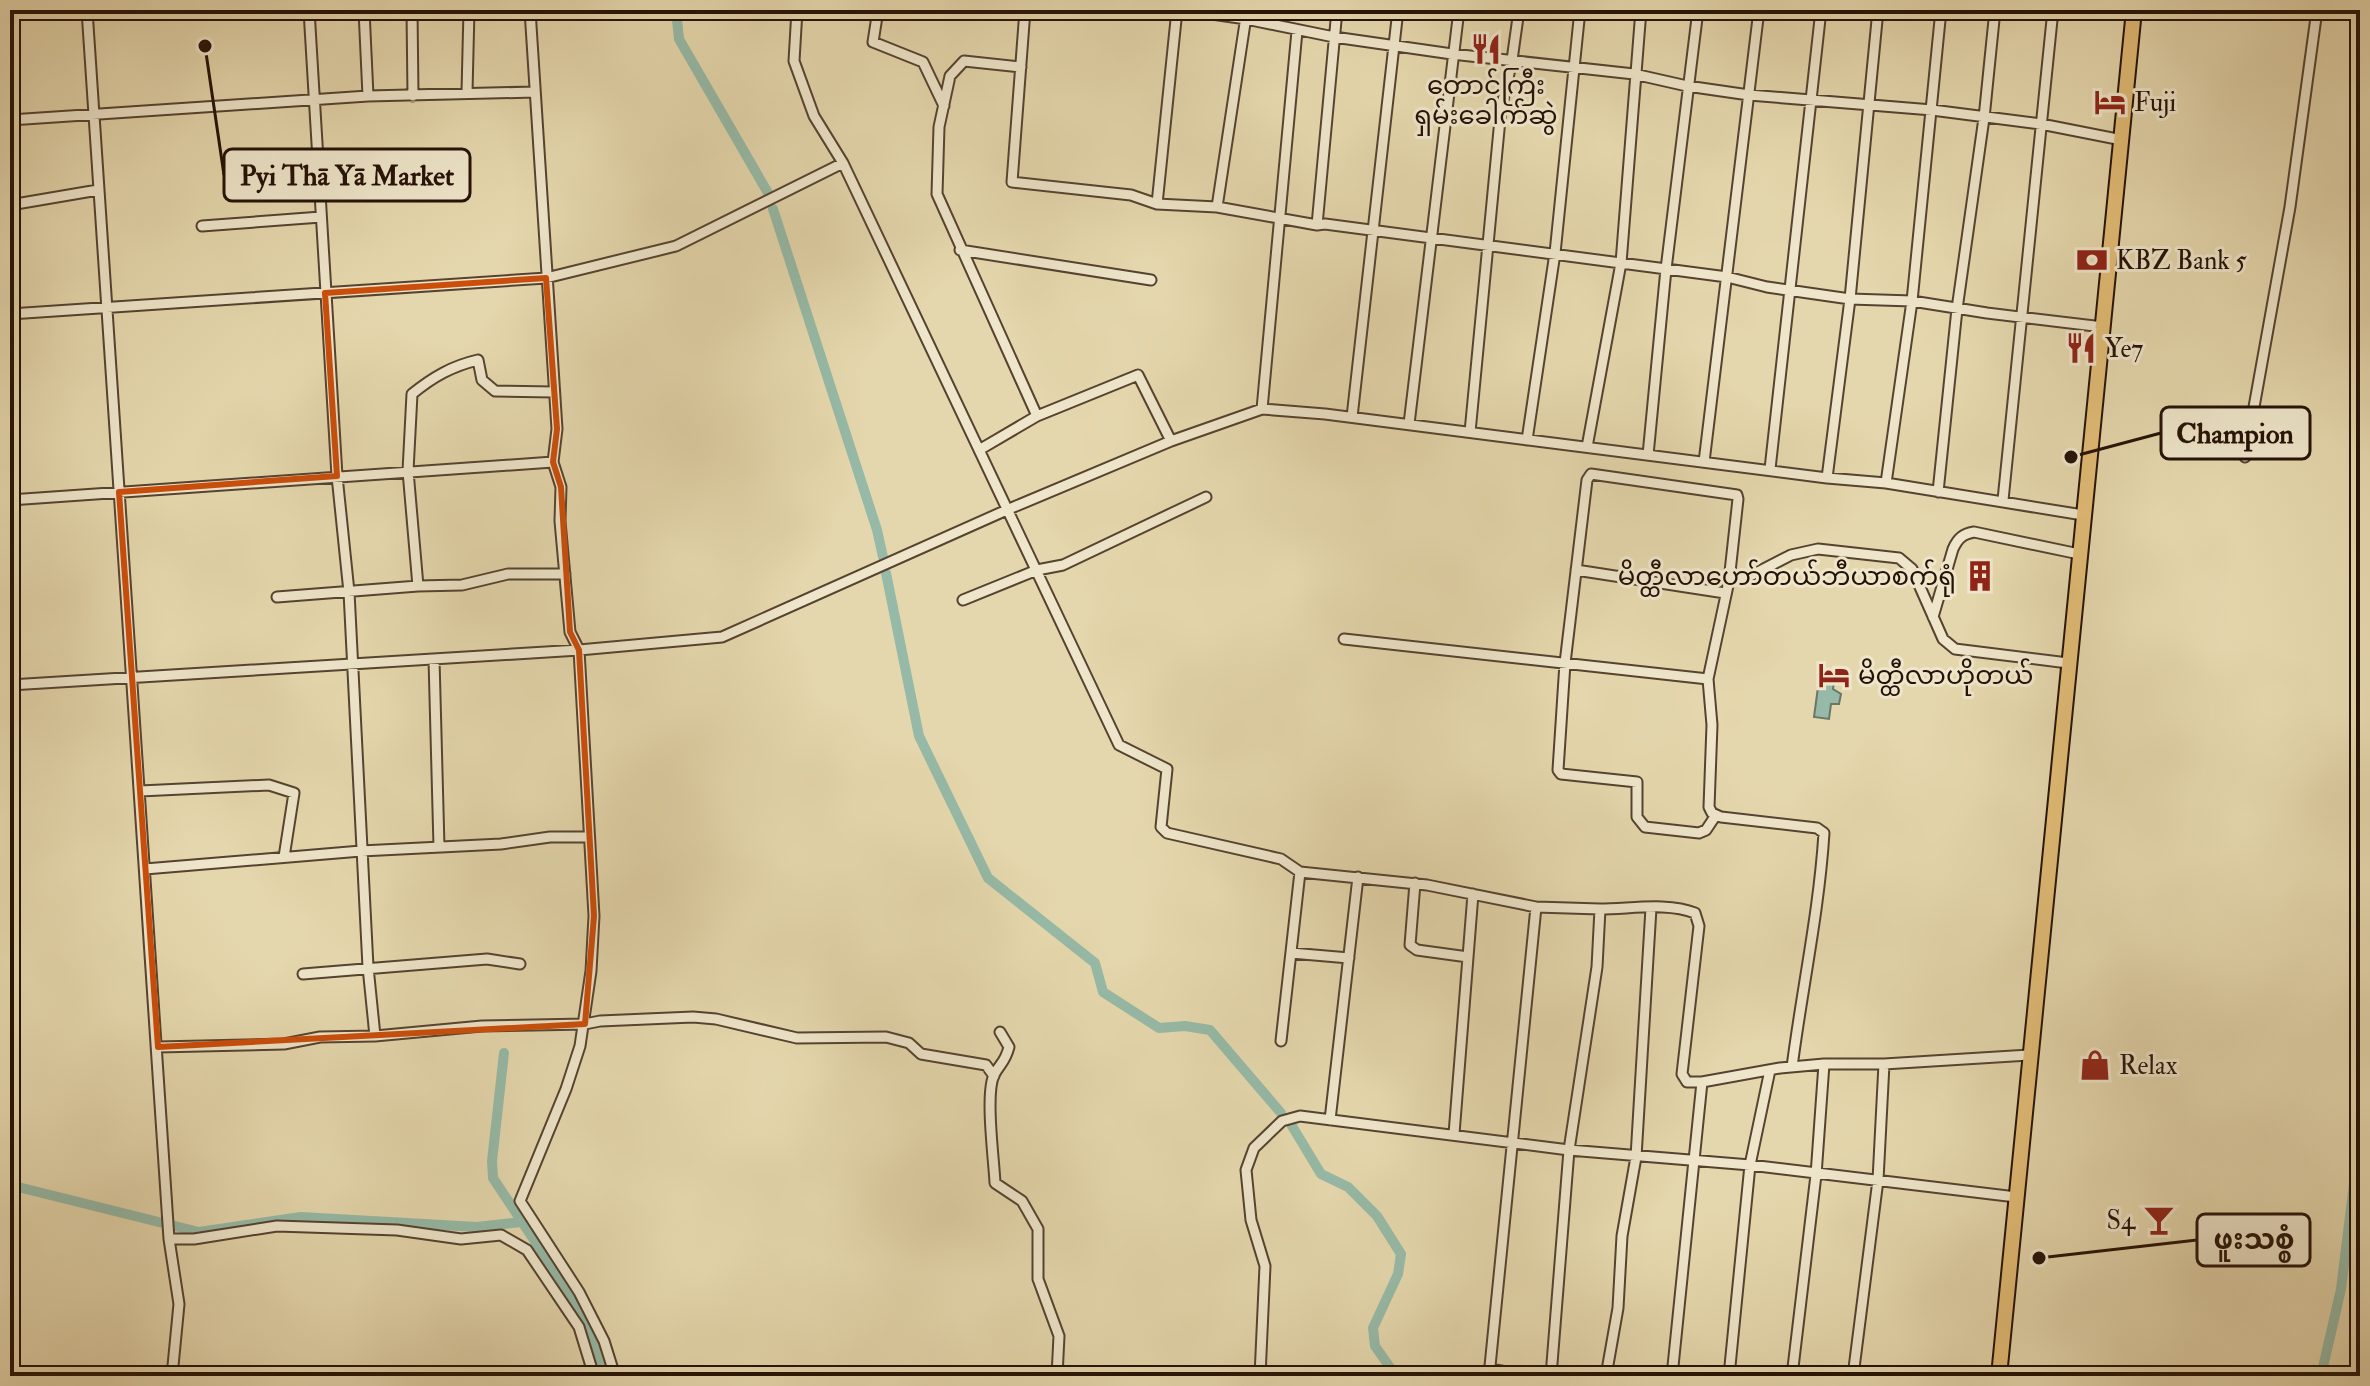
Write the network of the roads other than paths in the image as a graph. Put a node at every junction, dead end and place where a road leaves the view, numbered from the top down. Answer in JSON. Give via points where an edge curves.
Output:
{"nodes":[{"id":1,"x":87,"y":10,"type":"edge"},
{"id":2,"x":309,"y":10,"type":"edge"},
{"id":3,"x":364,"y":10,"type":"edge"},
{"id":4,"x":412,"y":10,"type":"edge"},
{"id":5,"x":469,"y":10,"type":"edge"},
{"id":6,"x":530,"y":10,"type":"edge"},
{"id":7,"x":797,"y":10,"type":"edge"},
{"id":8,"x":878,"y":10,"type":"edge"},
{"id":9,"x":1025,"y":10,"type":"edge"},
{"id":10,"x":1177,"y":10,"type":"edge"},
{"id":11,"x":1184,"y":10,"type":"edge"},
{"id":12,"x":1337,"y":10,"type":"edge"},
{"id":13,"x":1398,"y":10,"type":"edge"},
{"id":14,"x":1459,"y":10,"type":"edge"},
{"id":15,"x":1519,"y":10,"type":"edge"},
{"id":16,"x":1580,"y":10,"type":"edge"},
{"id":17,"x":1641,"y":10,"type":"edge"},
{"id":18,"x":1698,"y":10,"type":"edge"},
{"id":19,"x":1759,"y":10,"type":"edge"},
{"id":20,"x":1821,"y":10,"type":"edge"},
{"id":21,"x":1878,"y":10,"type":"edge"},
{"id":22,"x":1941,"y":10,"type":"edge"},
{"id":23,"x":1995,"y":10,"type":"edge"},
{"id":24,"x":2053,"y":10,"type":"edge"},
{"id":25,"x":2134,"y":10,"type":"edge"},
{"id":26,"x":2317,"y":10,"type":"edge"},
{"id":27,"x":1247,"y":14,"type":"edge"},
{"id":28,"x":1297,"y":31,"type":"junction"},
{"id":29,"x":1334,"y":37,"type":"junction"},
{"id":30,"x":1394,"y":45,"type":"junction"},
{"id":31,"x":1452,"y":54,"type":"junction"},
{"id":32,"x":1512,"y":60,"type":"junction"},
{"id":33,"x":1021,"y":67,"type":"junction"},
{"id":34,"x":1574,"y":67,"type":"junction"},
{"id":35,"x":1634,"y":74,"type":"junction"},
{"id":36,"x":1687,"y":86,"type":"junction"},
{"id":37,"x":467,"y":92,"type":"junction"},
{"id":38,"x":534,"y":92,"type":"junction"},
{"id":39,"x":1749,"y":95,"type":"junction"},
{"id":40,"x":368,"y":96,"type":"junction"},
{"id":41,"x":413,"y":96,"type":"junction"},
{"id":42,"x":1811,"y":100,"type":"junction"},
{"id":43,"x":315,"y":101,"type":"junction"},
{"id":44,"x":1868,"y":104,"type":"junction"},
{"id":45,"x":944,"y":106,"type":"junction"},
{"id":46,"x":1932,"y":110,"type":"junction"},
{"id":47,"x":93,"y":114,"type":"junction"},
{"id":48,"x":1984,"y":118,"type":"junction"},
{"id":49,"x":10,"y":120,"type":"edge"},
{"id":50,"x":2041,"y":124,"type":"junction"},
{"id":51,"x":2122,"y":140,"type":"junction"},
{"id":52,"x":843,"y":163,"type":"junction"},
{"id":53,"x":98,"y":190,"type":"junction"},
{"id":54,"x":1157,"y":204,"type":"junction"},
{"id":55,"x":10,"y":205,"type":"edge"},
{"id":56,"x":1217,"y":207,"type":"junction"},
{"id":57,"x":321,"y":217,"type":"junction"},
{"id":58,"x":1278,"y":218,"type":"junction"},
{"id":59,"x":1317,"y":225,"type":"junction"},
{"id":60,"x":202,"y":226,"type":"dead end"},
{"id":61,"x":1373,"y":230,"type":"junction"},
{"id":62,"x":1432,"y":238,"type":"junction"},
{"id":63,"x":1488,"y":246,"type":"junction"},
{"id":64,"x":960,"y":250,"type":"junction"},
{"id":65,"x":1555,"y":253,"type":"junction"},
{"id":66,"x":1621,"y":263,"type":"junction"},
{"id":67,"x":1666,"y":269,"type":"junction"},
{"id":68,"x":1727,"y":277,"type":"junction"},
{"id":69,"x":546,"y":278,"type":"junction"},
{"id":70,"x":1151,"y":280,"type":"dead end"},
{"id":71,"x":1791,"y":291,"type":"junction"},
{"id":72,"x":325,"y":293,"type":"junction"},
{"id":73,"x":1850,"y":299,"type":"junction"},
{"id":74,"x":1912,"y":301,"type":"junction"},
{"id":75,"x":106,"y":306,"type":"junction"},
{"id":76,"x":1957,"y":309,"type":"junction"},
{"id":77,"x":10,"y":314,"type":"edge"},
{"id":78,"x":2022,"y":317,"type":"junction"},
{"id":79,"x":2103,"y":327,"type":"junction"},
{"id":80,"x":554,"y":392,"type":"junction"},
{"id":81,"x":1262,"y":409,"type":"junction"},
{"id":82,"x":1037,"y":416,"type":"junction"},
{"id":83,"x":1352,"y":417,"type":"junction"},
{"id":84,"x":1409,"y":424,"type":"junction"},
{"id":85,"x":1470,"y":432,"type":"junction"},
{"id":86,"x":1527,"y":440,"type":"junction"},
{"id":87,"x":1171,"y":441,"type":"junction"},
{"id":88,"x":1587,"y":447,"type":"junction"},
{"id":89,"x":979,"y":450,"type":"junction"},
{"id":90,"x":1648,"y":455,"type":"junction"},
{"id":91,"x":2245,"y":457,"type":"dead end"},
{"id":92,"x":553,"y":462,"type":"junction"},
{"id":93,"x":1704,"y":462,"type":"junction"},
{"id":94,"x":1770,"y":469,"type":"junction"},
{"id":95,"x":408,"y":471,"type":"junction"},
{"id":96,"x":337,"y":476,"type":"junction"},
{"id":97,"x":1827,"y":478,"type":"junction"},
{"id":98,"x":1886,"y":483,"type":"junction"},
{"id":99,"x":119,"y":492,"type":"junction"},
{"id":100,"x":1938,"y":492,"type":"junction"},
{"id":101,"x":1206,"y":497,"type":"dead end"},
{"id":102,"x":10,"y":500,"type":"edge"},
{"id":103,"x":2003,"y":500,"type":"junction"},
{"id":104,"x":1009,"y":509,"type":"junction"},
{"id":105,"x":2083,"y":515,"type":"junction"},
{"id":106,"x":2079,"y":554,"type":"junction"},
{"id":107,"x":1037,"y":570,"type":"junction"},
{"id":108,"x":1576,"y":570,"type":"junction"},
{"id":109,"x":565,"y":574,"type":"junction"},
{"id":110,"x":1729,"y":581,"type":"junction"},
{"id":111,"x":418,"y":586,"type":"junction"},
{"id":112,"x":349,"y":592,"type":"junction"},
{"id":113,"x":1725,"y":593,"type":"junction"},
{"id":114,"x":277,"y":597,"type":"dead end"},
{"id":115,"x":963,"y":600,"type":"dead end"},
{"id":116,"x":1933,"y":617,"type":"junction"},
{"id":117,"x":1344,"y":639,"type":"dead end"},
{"id":118,"x":579,"y":650,"type":"junction"},
{"id":119,"x":434,"y":659,"type":"junction"},
{"id":120,"x":1565,"y":663,"type":"junction"},
{"id":121,"x":2068,"y":663,"type":"junction"},
{"id":122,"x":352,"y":665,"type":"junction"},
{"id":123,"x":132,"y":679,"type":"junction"},
{"id":124,"x":1708,"y":679,"type":"junction"},
{"id":125,"x":10,"y":685,"type":"edge"},
{"id":126,"x":140,"y":791,"type":"junction"},
{"id":127,"x":1716,"y":815,"type":"junction"},
{"id":128,"x":589,"y":837,"type":"junction"},
{"id":129,"x":439,"y":847,"type":"junction"},
{"id":130,"x":361,"y":851,"type":"junction"},
{"id":131,"x":284,"y":857,"type":"junction"},
{"id":132,"x":145,"y":869,"type":"junction"},
{"id":133,"x":1300,"y":872,"type":"junction"},
{"id":134,"x":1358,"y":877,"type":"junction"},
{"id":135,"x":1415,"y":883,"type":"junction"},
{"id":136,"x":1473,"y":894,"type":"junction"},
{"id":137,"x":1536,"y":907,"type":"junction"},
{"id":138,"x":1651,"y":908,"type":"junction"},
{"id":139,"x":1600,"y":909,"type":"junction"},
{"id":140,"x":1291,"y":953,"type":"junction"},
{"id":141,"x":1468,"y":957,"type":"junction"},
{"id":142,"x":1349,"y":958,"type":"junction"},
{"id":143,"x":520,"y":964,"type":"dead end"},
{"id":144,"x":368,"y":967,"type":"junction"},
{"id":145,"x":303,"y":974,"type":"dead end"},
{"id":146,"x":585,"y":1024,"type":"junction"},
{"id":147,"x":1000,"y":1032,"type":"dead end"},
{"id":148,"x":375,"y":1036,"type":"junction"},
{"id":149,"x":1281,"y":1041,"type":"dead end"},
{"id":150,"x":158,"y":1047,"type":"junction"},
{"id":151,"x":2029,"y":1055,"type":"junction"},
{"id":152,"x":1824,"y":1064,"type":"junction"},
{"id":153,"x":1884,"y":1064,"type":"junction"},
{"id":154,"x":1792,"y":1067,"type":"junction"},
{"id":155,"x":1770,"y":1070,"type":"junction"},
{"id":156,"x":994,"y":1076,"type":"junction"},
{"id":157,"x":1702,"y":1082,"type":"junction"},
{"id":158,"x":1330,"y":1120,"type":"junction"},
{"id":159,"x":1454,"y":1134,"type":"junction"},
{"id":160,"x":1512,"y":1142,"type":"junction"},
{"id":161,"x":1569,"y":1150,"type":"junction"},
{"id":162,"x":1636,"y":1157,"type":"junction"},
{"id":163,"x":1692,"y":1161,"type":"junction"},
{"id":164,"x":1750,"y":1165,"type":"junction"},
{"id":165,"x":1816,"y":1175,"type":"junction"},
{"id":166,"x":1878,"y":1180,"type":"junction"},
{"id":167,"x":2016,"y":1197,"type":"junction"},
{"id":168,"x":169,"y":1239,"type":"junction"},
{"id":169,"x":1489,"y":1373,"type":"edge"},
{"id":170,"x":172,"y":1376,"type":"edge"},
{"id":171,"x":594,"y":1376,"type":"edge"},
{"id":172,"x":615,"y":1376,"type":"edge"},
{"id":173,"x":1057,"y":1376,"type":"edge"},
{"id":174,"x":1260,"y":1376,"type":"edge"},
{"id":175,"x":1530,"y":1376,"type":"edge"},
{"id":176,"x":1551,"y":1376,"type":"edge"},
{"id":177,"x":1606,"y":1376,"type":"edge"},
{"id":178,"x":1672,"y":1376,"type":"edge"},
{"id":179,"x":1729,"y":1376,"type":"edge"},
{"id":180,"x":1792,"y":1376,"type":"edge"},
{"id":181,"x":1853,"y":1376,"type":"edge"},
{"id":182,"x":1999,"y":1376,"type":"edge"}],
"edges":[{"from":1,"to":47,"type":"street"},
{"from":2,"to":43,"type":"street"},
{"from":3,"to":40,"type":"street"},
{"from":4,"to":41,"type":"street"},
{"from":5,"to":37,"type":"street"},
{"from":6,"to":38,"type":"street"},
{"from":7,"to":52,"type":"street","via":[[794,61],[814,116]]},
{"from":8,"to":45,"type":"street","via":[[873,42],[923,62]]},
{"from":9,"to":33,"type":"street"},
{"from":10,"to":54,"type":"street"},
{"from":11,"to":27,"type":"street"},
{"from":12,"to":29,"type":"street"},
{"from":13,"to":30,"type":"street"},
{"from":14,"to":31,"type":"street"},
{"from":15,"to":32,"type":"street"},
{"from":16,"to":34,"type":"street"},
{"from":17,"to":35,"type":"street"},
{"from":18,"to":36,"type":"street"},
{"from":19,"to":39,"type":"street"},
{"from":20,"to":42,"type":"street"},
{"from":21,"to":44,"type":"street"},
{"from":22,"to":46,"type":"street"},
{"from":23,"to":48,"type":"street"},
{"from":24,"to":50,"type":"street"},
{"from":25,"to":51,"type":"highway"},
{"from":26,"to":91,"type":"street","via":[[2290,207]]},
{"from":27,"to":28,"type":"street"},
{"from":27,"to":56,"type":"street"},
{"from":28,"to":29,"type":"street"},
{"from":28,"to":58,"type":"street"},
{"from":29,"to":30,"type":"street"},
{"from":29,"to":59,"type":"street"},
{"from":30,"to":31,"type":"street"},
{"from":30,"to":61,"type":"street"},
{"from":31,"to":32,"type":"street"},
{"from":31,"to":62,"type":"street"},
{"from":32,"to":34,"type":"street"},
{"from":32,"to":63,"type":"street","via":[[1501,109]]},
{"from":33,"to":45,"type":"street","via":[[964,61],[950,76]]},
{"from":33,"to":54,"type":"street","via":[[1012,182],[1131,195]]},
{"from":34,"to":35,"type":"street"},
{"from":34,"to":65,"type":"street"},
{"from":35,"to":36,"type":"street"},
{"from":35,"to":66,"type":"street"},
{"from":36,"to":39,"type":"street"},
{"from":36,"to":67,"type":"street"},
{"from":37,"to":38,"type":"street"},
{"from":37,"to":41,"type":"street"},
{"from":38,"to":69,"type":"street"},
{"from":39,"to":42,"type":"street"},
{"from":39,"to":68,"type":"street"},
{"from":40,"to":41,"type":"street"},
{"from":40,"to":43,"type":"street"},
{"from":42,"to":44,"type":"street"},
{"from":42,"to":71,"type":"street"},
{"from":43,"to":47,"type":"street"},
{"from":43,"to":57,"type":"street"},
{"from":44,"to":46,"type":"street"},
{"from":44,"to":73,"type":"street"},
{"from":45,"to":64,"type":"street","via":[[937,194]]},
{"from":46,"to":48,"type":"street"},
{"from":46,"to":74,"type":"street"},
{"from":47,"to":49,"type":"street"},
{"from":47,"to":53,"type":"street"},
{"from":48,"to":50,"type":"street"},
{"from":48,"to":76,"type":"street"},
{"from":50,"to":51,"type":"street"},
{"from":50,"to":78,"type":"street"},
{"from":51,"to":79,"type":"highway"},
{"from":52,"to":69,"type":"street","via":[[676,246]]},
{"from":52,"to":89,"type":"street"},
{"from":53,"to":55,"type":"street"},
{"from":53,"to":75,"type":"street"},
{"from":54,"to":56,"type":"street"},
{"from":56,"to":58,"type":"street"},
{"from":57,"to":60,"type":"street"},
{"from":57,"to":72,"type":"street"},
{"from":58,"to":59,"type":"street"},
{"from":58,"to":81,"type":"street"},
{"from":59,"to":61,"type":"street"},
{"from":61,"to":62,"type":"street"},
{"from":61,"to":83,"type":"street"},
{"from":62,"to":63,"type":"street"},
{"from":62,"to":84,"type":"street"},
{"from":63,"to":65,"type":"street"},
{"from":63,"to":85,"type":"street"},
{"from":64,"to":70,"type":"street"},
{"from":64,"to":82,"type":"street"},
{"from":65,"to":66,"type":"street"},
{"from":65,"to":86,"type":"street"},
{"from":66,"to":67,"type":"street"},
{"from":66,"to":88,"type":"street"},
{"from":67,"to":68,"type":"street"},
{"from":67,"to":90,"type":"street"},
{"from":68,"to":71,"type":"street"},
{"from":68,"to":93,"type":"street"},
{"from":69,"to":72,"type":"street"},
{"from":69,"to":80,"type":"street"},
{"from":71,"to":73,"type":"street"},
{"from":71,"to":94,"type":"street"},
{"from":72,"to":75,"type":"street"},
{"from":72,"to":96,"type":"street"},
{"from":73,"to":74,"type":"street"},
{"from":73,"to":97,"type":"street"},
{"from":74,"to":76,"type":"street"},
{"from":74,"to":98,"type":"street"},
{"from":75,"to":77,"type":"street"},
{"from":75,"to":99,"type":"street"},
{"from":76,"to":78,"type":"street"},
{"from":76,"to":100,"type":"street"},
{"from":78,"to":79,"type":"street"},
{"from":78,"to":103,"type":"street"},
{"from":79,"to":105,"type":"highway"},
{"from":80,"to":92,"type":"street"},
{"from":80,"to":95,"type":"street","via":[[495,391],[482,380],[478,360],[433,377],[412,394]]},
{"from":81,"to":83,"type":"street"},
{"from":81,"to":87,"type":"street"},
{"from":82,"to":87,"type":"street","via":[[1138,375]]},
{"from":82,"to":89,"type":"street"},
{"from":83,"to":84,"type":"street"},
{"from":84,"to":85,"type":"street"},
{"from":85,"to":86,"type":"street"},
{"from":86,"to":88,"type":"street"},
{"from":87,"to":104,"type":"street"},
{"from":88,"to":90,"type":"street"},
{"from":89,"to":104,"type":"street"},
{"from":90,"to":93,"type":"street"},
{"from":92,"to":95,"type":"street"},
{"from":92,"to":109,"type":"street","via":[[561,487]]},
{"from":93,"to":94,"type":"street"},
{"from":94,"to":97,"type":"street"},
{"from":95,"to":96,"type":"street"},
{"from":95,"to":111,"type":"street"},
{"from":96,"to":99,"type":"street"},
{"from":96,"to":112,"type":"street"},
{"from":97,"to":98,"type":"street"},
{"from":98,"to":100,"type":"street"},
{"from":99,"to":102,"type":"street"},
{"from":99,"to":123,"type":"street"},
{"from":100,"to":103,"type":"street"},
{"from":101,"to":107,"type":"street","via":[[1063,565]]},
{"from":103,"to":105,"type":"street"},
{"from":104,"to":107,"type":"street"},
{"from":104,"to":118,"type":"street","via":[[722,637]]},
{"from":105,"to":106,"type":"highway"},
{"from":106,"to":116,"type":"street","via":[[1964,534],[1953,549]]},
{"from":106,"to":121,"type":"highway"},
{"from":107,"to":115,"type":"street"},
{"from":107,"to":133,"type":"street","via":[[1119,745],[1167,769],[1161,827],[1167,833],[1281,859]]},
{"from":108,"to":110,"type":"street","via":[[1591,474],[1737,495]]},
{"from":108,"to":113,"type":"street"},
{"from":108,"to":120,"type":"street"},
{"from":109,"to":111,"type":"street","via":[[508,574],[462,585]]},
{"from":109,"to":118,"type":"street","via":[[570,632]]},
{"from":110,"to":113,"type":"street"},
{"from":110,"to":116,"type":"street","via":[[1818,549],[1899,558],[1912,569]]},
{"from":111,"to":112,"type":"street"},
{"from":112,"to":114,"type":"street"},
{"from":112,"to":122,"type":"street"},
{"from":113,"to":124,"type":"street"},
{"from":116,"to":121,"type":"street","via":[[1946,643],[1955,649]]},
{"from":117,"to":120,"type":"street"},
{"from":118,"to":119,"type":"street"},
{"from":118,"to":128,"type":"street"},
{"from":119,"to":122,"type":"street"},
{"from":119,"to":129,"type":"street"},
{"from":120,"to":124,"type":"street"},
{"from":120,"to":127,"type":"street","via":[[1557,762],[1561,774],[1637,782],[1637,817],[1645,827],[1699,833]]},
{"from":121,"to":151,"type":"highway"},
{"from":122,"to":123,"type":"street"},
{"from":122,"to":130,"type":"street"},
{"from":123,"to":125,"type":"street"},
{"from":123,"to":126,"type":"street"},
{"from":124,"to":127,"type":"street","via":[[1709,807]]},
{"from":126,"to":131,"type":"street","via":[[269,785],[294,793]]},
{"from":126,"to":132,"type":"street"},
{"from":127,"to":154,"type":"street","via":[[1824,833]]},
{"from":128,"to":129,"type":"street"},
{"from":128,"to":146,"type":"street","via":[[594,916]]},
{"from":129,"to":130,"type":"street"},
{"from":130,"to":131,"type":"street"},
{"from":130,"to":144,"type":"street"},
{"from":131,"to":132,"type":"street"},
{"from":132,"to":150,"type":"street"},
{"from":133,"to":134,"type":"street"},
{"from":133,"to":140,"type":"street"},
{"from":134,"to":135,"type":"street"},
{"from":134,"to":142,"type":"street"},
{"from":135,"to":136,"type":"street"},
{"from":135,"to":141,"type":"street","via":[[1410,945]]},
{"from":136,"to":137,"type":"street"},
{"from":136,"to":141,"type":"street"},
{"from":137,"to":139,"type":"street"},
{"from":137,"to":160,"type":"street"},
{"from":138,"to":139,"type":"street"},
{"from":138,"to":157,"type":"street","via":[[1695,913],[1699,926],[1682,1074],[1687,1082]]},
{"from":138,"to":162,"type":"street"},
{"from":139,"to":161,"type":"street","via":[[1597,967]]},
{"from":140,"to":142,"type":"street"},
{"from":140,"to":149,"type":"street"},
{"from":141,"to":159,"type":"street"},
{"from":142,"to":158,"type":"street"},
{"from":143,"to":144,"type":"street","via":[[487,959]]},
{"from":144,"to":145,"type":"street"},
{"from":144,"to":148,"type":"street"},
{"from":146,"to":148,"type":"street"},
{"from":146,"to":156,"type":"street","via":[[693,1017],[797,1038],[886,1037],[909,1043],[921,1054],[986,1065]]},
{"from":146,"to":172,"type":"street","via":[[566,1089],[520,1201],[579,1292]]},
{"from":147,"to":156,"type":"street","via":[[1009,1047]]},
{"from":148,"to":150,"type":"street"},
{"from":150,"to":168,"type":"street"},
{"from":151,"to":153,"type":"street"},
{"from":151,"to":167,"type":"highway"},
{"from":152,"to":153,"type":"street"},
{"from":152,"to":154,"type":"street"},
{"from":152,"to":165,"type":"street"},
{"from":153,"to":166,"type":"street"},
{"from":154,"to":155,"type":"street"},
{"from":155,"to":157,"type":"street"},
{"from":155,"to":164,"type":"street"},
{"from":156,"to":173,"type":"street","via":[[990,1119],[995,1183],[1022,1201],[1038,1229],[1038,1279],[1059,1336]]},
{"from":157,"to":163,"type":"street"},
{"from":158,"to":159,"type":"street"},
{"from":158,"to":174,"type":"street","via":[[1300,1116],[1282,1121],[1254,1148],[1246,1170],[1251,1220],[1265,1266]]},
{"from":159,"to":160,"type":"street"},
{"from":160,"to":161,"type":"street"},
{"from":160,"to":169,"type":"street"},
{"from":161,"to":162,"type":"street"},
{"from":161,"to":176,"type":"street"},
{"from":162,"to":163,"type":"street"},
{"from":162,"to":177,"type":"street"},
{"from":163,"to":164,"type":"street"},
{"from":163,"to":178,"type":"street"},
{"from":164,"to":165,"type":"street"},
{"from":164,"to":179,"type":"street"},
{"from":165,"to":166,"type":"street"},
{"from":165,"to":180,"type":"street"},
{"from":166,"to":167,"type":"street"},
{"from":166,"to":181,"type":"street"},
{"from":167,"to":182,"type":"highway"},
{"from":168,"to":170,"type":"street","via":[[179,1304]]},
{"from":168,"to":171,"type":"street","via":[[277,1226],[397,1230],[461,1239],[501,1235],[527,1250],[579,1327]]},
{"from":169,"to":175,"type":"street"}]}
